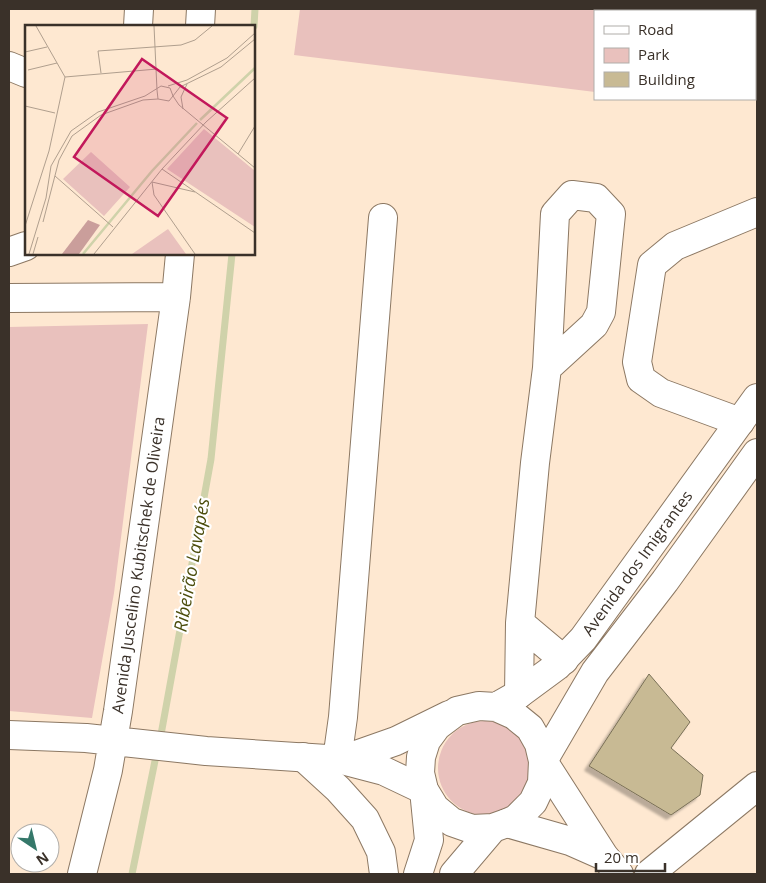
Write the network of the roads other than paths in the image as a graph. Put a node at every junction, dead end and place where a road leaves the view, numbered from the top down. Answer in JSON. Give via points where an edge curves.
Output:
{"nodes":[{"id":1,"x":139,"y":9,"type":"edge"},
{"id":2,"x":201,"y":9,"type":"edge"},
{"id":3,"x":138,"y":25,"type":"edge"},
{"id":4,"x":200,"y":25,"type":"edge"},
{"id":5,"x":9,"y":66,"type":"edge"},
{"id":6,"x":25,"y":73,"type":"edge"},
{"id":7,"x":757,"y":212,"type":"edge"},
{"id":8,"x":383,"y":218,"type":"dead end"},
{"id":9,"x":25,"y":246,"type":"edge"},
{"id":10,"x":9,"y":252,"type":"edge"},
{"id":11,"x":180,"y":255,"type":"edge"},
{"id":12,"x":176,"y":297,"type":"junction"},
{"id":13,"x":9,"y":298,"type":"edge"},
{"id":14,"x":547,"y":368,"type":"junction"},
{"id":15,"x":757,"y":398,"type":"edge"},
{"id":16,"x":740,"y":422,"type":"junction"},
{"id":17,"x":757,"y":453,"type":"edge"},
{"id":18,"x":520,"y":623,"type":"junction"},
{"id":19,"x":564,"y":660,"type":"junction"},
{"id":20,"x":519,"y":694,"type":"junction"},
{"id":21,"x":496,"y":707,"type":"junction"},
{"id":22,"x":457,"y":711,"type":"junction"},
{"id":23,"x":9,"y":735,"type":"edge"},
{"id":24,"x":126,"y":742,"type":"junction"},
{"id":25,"x":303,"y":757,"type":"junction"},
{"id":26,"x":340,"y":760,"type":"junction"},
{"id":27,"x":543,"y":762,"type":"junction"},
{"id":28,"x":757,"y":786,"type":"edge"},
{"id":29,"x":424,"y":790,"type":"junction"},
{"id":30,"x":500,"y":825,"type":"junction"},
{"id":31,"x":611,"y":865,"type":"edge"},
{"id":32,"x":82,"y":874,"type":"edge"},
{"id":33,"x":384,"y":874,"type":"edge"},
{"id":34,"x":418,"y":874,"type":"edge"},
{"id":35,"x":454,"y":874,"type":"edge"},
{"id":36,"x":649,"y":874,"type":"edge"}],
"edges":[{"from":1,"to":3,"type":"street"},
{"from":2,"to":4,"type":"street"},
{"from":5,"to":6,"type":"street"},
{"from":7,"to":16,"type":"street","via":[[675,246],[652,265],[637,362],[641,379],[661,393]]},
{"from":8,"to":26,"type":"street"},
{"from":9,"to":10,"type":"street"},
{"from":11,"to":12,"type":"street","name":"Avenida Juscelino Kubitschek de Oliveira"},
{"from":12,"to":13,"type":"street"},
{"from":12,"to":24,"type":"street","name":"Avenida Juscelino Kubitschek de Oliveira","via":[[118,711]]},
{"from":14,"to":14,"type":"street","via":[[594,325],[601,312],[611,214],[596,198],[572,195],[555,214]]},
{"from":14,"to":18,"type":"street"},
{"from":15,"to":16,"type":"street","name":"Avenida dos Imigrantes"},
{"from":16,"to":19,"type":"street","name":"Avenida dos Imigrantes","via":[[583,639]]},
{"from":17,"to":27,"type":"street","name":"Avenida dos Imigrantes","via":[[595,672]]},
{"from":18,"to":19,"type":"street"},
{"from":18,"to":20,"type":"street"},
{"from":19,"to":20,"type":"street","name":"Avenida dos Imigrantes"},
{"from":20,"to":21,"type":"street","name":"Avenida dos Imigrantes"},
{"from":21,"to":22,"type":"street","name":"Avenida dos Imigrantes","via":[[479,706]]},
{"from":21,"to":27,"type":"street","name":"Avenida dos Imigrantes","via":[[514,715],[530,728],[539,744]]},
{"from":22,"to":26,"type":"street","via":[[396,741]]},
{"from":22,"to":29,"type":"street","name":"Avenida dos Imigrantes","via":[[437,726],[426,741],[420,773]]},
{"from":23,"to":24,"type":"street"},
{"from":24,"to":25,"type":"street"},
{"from":24,"to":32,"type":"street","name":"Avenida Juscelino Kubitschek de Oliveira","via":[[108,770]]},
{"from":25,"to":26,"type":"street"},
{"from":25,"to":33,"type":"street","via":[[366,819],[381,852]]},
{"from":26,"to":29,"type":"street","via":[[384,771]]},
{"from":27,"to":30,"type":"street","name":"Avenida dos Imigrantes","via":[[542,783],[533,802],[516,819]]},
{"from":27,"to":31,"type":"street"},
{"from":28,"to":36,"type":"street"},
{"from":29,"to":30,"type":"street","name":"Avenida dos Imigrantes","via":[[435,808],[452,822],[472,829]]},
{"from":29,"to":34,"type":"street","name":"Avenida dos Imigrantes","via":[[429,840]]},
{"from":30,"to":31,"type":"street","via":[[570,841]]},
{"from":30,"to":35,"type":"street","name":"Avenida dos Imigrantes"}]}
